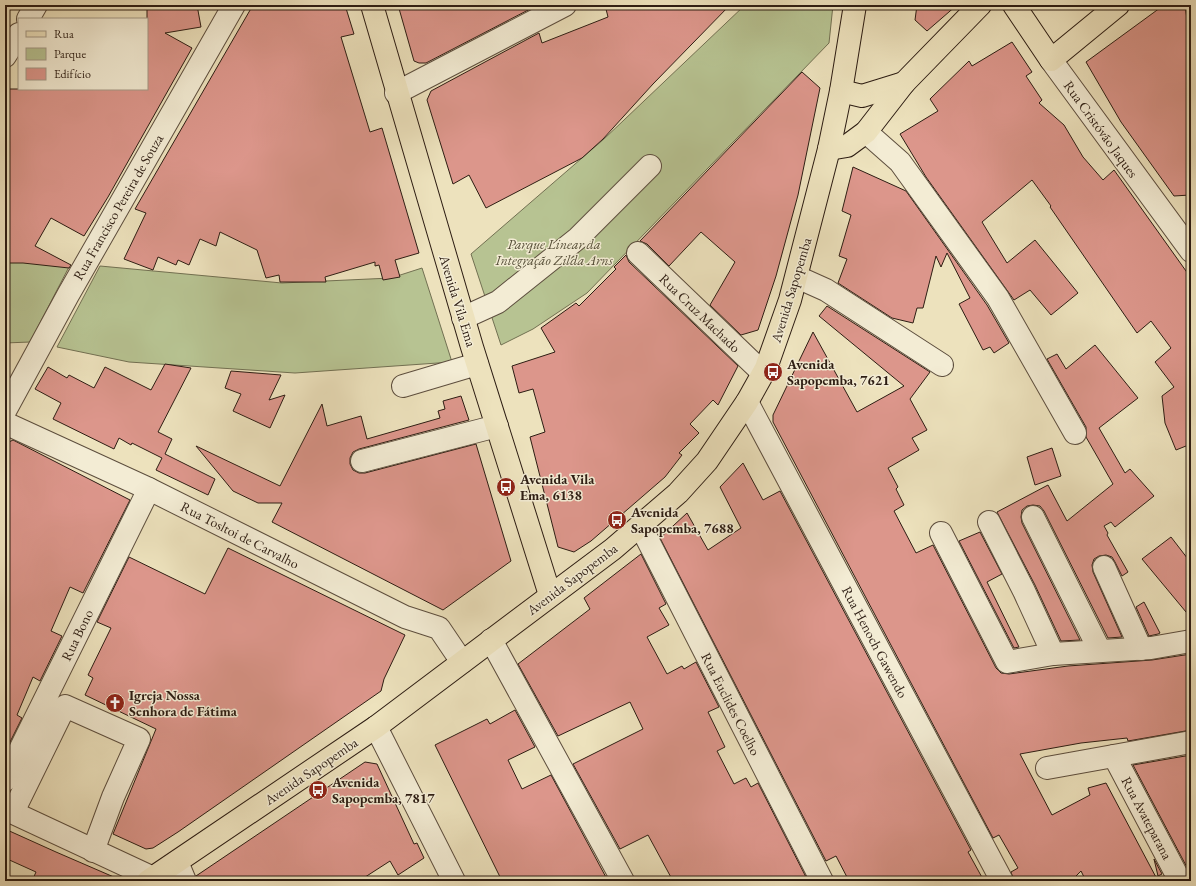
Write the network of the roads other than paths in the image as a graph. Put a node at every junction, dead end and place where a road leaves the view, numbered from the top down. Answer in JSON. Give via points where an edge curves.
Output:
{"nodes":[{"id":1,"x":234,"y":5,"type":"edge"},
{"id":2,"x":372,"y":5,"type":"edge"},
{"id":3,"x":565,"y":5,"type":"edge"},
{"id":4,"x":855,"y":5,"type":"edge"},
{"id":5,"x":980,"y":5,"type":"edge"},
{"id":6,"x":1014,"y":5,"type":"edge"},
{"id":7,"x":1118,"y":5,"type":"edge"},
{"id":8,"x":18,"y":36,"type":"edge"},
{"id":9,"x":5,"y":56,"type":"edge"},
{"id":10,"x":1051,"y":60,"type":"junction"},
{"id":11,"x":904,"y":83,"type":"junction"},
{"id":12,"x":842,"y":91,"type":"junction"},
{"id":13,"x":396,"y":93,"type":"junction"},
{"id":14,"x":866,"y":132,"type":"junction"},
{"id":15,"x":829,"y":149,"type":"junction"},
{"id":16,"x":650,"y":166,"type":"dead end"},
{"id":17,"x":1191,"y":251,"type":"edge"},
{"id":18,"x":638,"y":253,"type":"dead end"},
{"id":19,"x":797,"y":277,"type":"junction"},
{"id":20,"x":463,"y":318,"type":"junction"},
{"id":21,"x":477,"y":364,"type":"junction"},
{"id":22,"x":942,"y":365,"type":"dead end"},
{"id":23,"x":763,"y":373,"type":"junction"},
{"id":24,"x":403,"y":386,"type":"dead end"},
{"id":25,"x":747,"y":402,"type":"junction"},
{"id":26,"x":5,"y":411,"type":"edge"},
{"id":27,"x":5,"y":423,"type":"edge"},
{"id":28,"x":497,"y":426,"type":"junction"},
{"id":29,"x":1075,"y":433,"type":"dead end"},
{"id":30,"x":362,"y":461,"type":"dead end"},
{"id":31,"x":150,"y":489,"type":"junction"},
{"id":32,"x":1033,"y":517,"type":"dead end"},
{"id":33,"x":988,"y":522,"type":"dead end"},
{"id":34,"x":641,"y":527,"type":"junction"},
{"id":35,"x":941,"y":533,"type":"dead end"},
{"id":36,"x":1104,"y":567,"type":"dead end"},
{"id":37,"x":550,"y":596,"type":"junction"},
{"id":38,"x":492,"y":640,"type":"junction"},
{"id":39,"x":1191,"y":641,"type":"edge"},
{"id":40,"x":1141,"y":649,"type":"junction"},
{"id":41,"x":1100,"y":651,"type":"junction"},
{"id":42,"x":1053,"y":654,"type":"junction"},
{"id":43,"x":462,"y":662,"type":"junction"},
{"id":44,"x":56,"y":702,"type":"junction"},
{"id":45,"x":376,"y":726,"type":"junction"},
{"id":46,"x":1191,"y":742,"type":"edge"},
{"id":47,"x":1114,"y":756,"type":"junction"},
{"id":48,"x":1048,"y":768,"type":"dead end"},
{"id":49,"x":5,"y":780,"type":"edge"},
{"id":50,"x":9,"y":811,"type":"edge"},
{"id":51,"x":93,"y":850,"type":"junction"},
{"id":52,"x":181,"y":872,"type":"edge"},
{"id":53,"x":151,"y":879,"type":"edge"},
{"id":54,"x":454,"y":881,"type":"edge"},
{"id":55,"x":623,"y":881,"type":"edge"},
{"id":56,"x":822,"y":881,"type":"edge"},
{"id":57,"x":1002,"y":881,"type":"edge"},
{"id":58,"x":1180,"y":881,"type":"edge"}],
"edges":[{"from":1,"to":26,"type":"street","name":"Rua Francisco Pereira de Souza","via":[[68,295]]},
{"from":2,"to":13,"type":"main road","name":"Avenida Vila Ema"},
{"from":3,"to":13,"type":"street"},
{"from":4,"to":12,"type":"main road","name":"Avenida Sapopemba"},
{"from":5,"to":11,"type":"main road"},
{"from":6,"to":10,"type":"main road","name":"Rua Cristóvão Jaques"},
{"from":7,"to":10,"type":"main road"},
{"from":8,"to":9,"type":"street"},
{"from":10,"to":17,"type":"street","name":"Rua Cristóvão Jaques"},
{"from":11,"to":12,"type":"main road","via":[[862,96]]},
{"from":11,"to":14,"type":"main road"},
{"from":12,"to":15,"type":"main road","name":"Avenida Sapopemba"},
{"from":13,"to":20,"type":"main road","name":"Avenida Vila Ema"},
{"from":14,"to":15,"type":"main road","via":[[847,146]]},
{"from":14,"to":29,"type":"street","via":[[900,162],[998,298]]},
{"from":15,"to":19,"type":"main road","name":"Avenida Sapopemba"},
{"from":16,"to":20,"type":"street","via":[[578,238],[498,302]]},
{"from":18,"to":23,"type":"street","name":"Rua Cruz Machado"},
{"from":19,"to":22,"type":"street","via":[[826,290]]},
{"from":19,"to":23,"type":"main road","name":"Avenida Sapopemba"},
{"from":20,"to":21,"type":"main road","name":"Avenida Vila Ema"},
{"from":21,"to":24,"type":"street"},
{"from":21,"to":28,"type":"main road","name":"Avenida Vila Ema"},
{"from":23,"to":25,"type":"main road","name":"Avenida Sapopemba"},
{"from":25,"to":34,"type":"main road","name":"Avenida Sapopemba","via":[[707,461],[678,494]]},
{"from":25,"to":57,"type":"street","name":"Rua Henoch Gawendo"},
{"from":27,"to":31,"type":"street","name":"Rua Tosltoi de Carvalho"},
{"from":28,"to":30,"type":"street"},
{"from":28,"to":37,"type":"main road","name":"Avenida Vila Ema"},
{"from":31,"to":43,"type":"street","name":"Rua Tosltoi de Carvalho","via":[[405,617],[439,628]]},
{"from":31,"to":44,"type":"street","name":"Rua Bono"},
{"from":32,"to":41,"type":"street"},
{"from":33,"to":42,"type":"street"},
{"from":34,"to":37,"type":"main road","name":"Avenida Sapopemba"},
{"from":34,"to":56,"type":"street","name":"Rua Euclides Coelho"},
{"from":35,"to":42,"type":"street","via":[[1007,662]]},
{"from":36,"to":40,"type":"street"},
{"from":37,"to":38,"type":"main road","name":"Avenida Sapopemba"},
{"from":38,"to":43,"type":"main road","name":"Avenida Sapopemba"},
{"from":38,"to":55,"type":"street"},
{"from":39,"to":40,"type":"street"},
{"from":40,"to":41,"type":"street"},
{"from":41,"to":42,"type":"street"},
{"from":43,"to":45,"type":"main road","name":"Avenida Sapopemba"},
{"from":44,"to":49,"type":"street","name":"Rua Bono"},
{"from":44,"to":50,"type":"street"},
{"from":44,"to":51,"type":"street","via":[[139,739]]},
{"from":45,"to":52,"type":"main road","name":"Avenida Sapopemba"},
{"from":45,"to":54,"type":"street"},
{"from":46,"to":47,"type":"street"},
{"from":47,"to":48,"type":"street"},
{"from":47,"to":58,"type":"street","name":"Rua Avateparana"},
{"from":50,"to":51,"type":"street"},
{"from":51,"to":53,"type":"street"},
{"from":52,"to":53,"type":"main road","name":"Avenida Sapopemba"}]}
